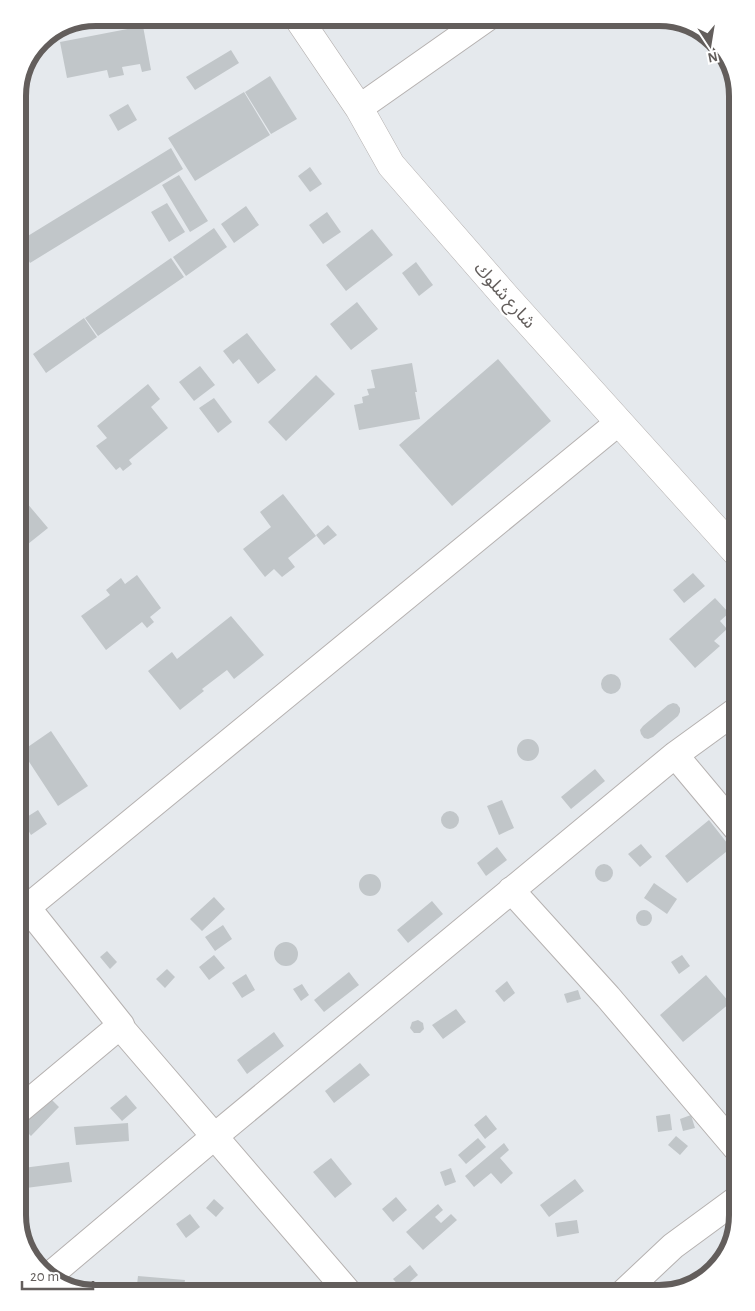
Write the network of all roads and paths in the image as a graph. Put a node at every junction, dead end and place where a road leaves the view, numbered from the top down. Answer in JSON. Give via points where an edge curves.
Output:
{"nodes":[{"id":1,"x":303,"y":26,"type":"edge"},
{"id":2,"x":476,"y":26,"type":"edge"},
{"id":3,"x":359,"y":108,"type":"junction"},
{"id":4,"x":619,"y":422,"type":"junction"},
{"id":5,"x":729,"y":543,"type":"edge"},
{"id":6,"x":729,"y":716,"type":"edge"},
{"id":7,"x":675,"y":755,"type":"junction"},
{"id":8,"x":729,"y":818,"type":"edge"},
{"id":9,"x":511,"y":890,"type":"junction"},
{"id":10,"x":26,"y":902,"type":"edge"},
{"id":11,"x":26,"y":912,"type":"edge"},
{"id":12,"x":121,"y":1025,"type":"junction"},
{"id":13,"x":26,"y":1104,"type":"edge"},
{"id":14,"x":215,"y":1136,"type":"junction"},
{"id":15,"x":729,"y":1138,"type":"edge"},
{"id":16,"x":729,"y":1206,"type":"edge"},
{"id":17,"x":55,"y":1271,"type":"edge"},
{"id":18,"x":342,"y":1285,"type":"edge"},
{"id":19,"x":632,"y":1285,"type":"edge"}],
"edges":[{"from":1,"to":3,"type":"street","name":"شارع شلوك"},
{"from":2,"to":3,"type":"street"},
{"from":3,"to":4,"type":"street","name":"شارع شلوك","via":[[391,165]]},
{"from":4,"to":5,"type":"street","name":"شارع شلوك"},
{"from":4,"to":10,"type":"street"},
{"from":6,"to":7,"type":"street"},
{"from":7,"to":8,"type":"street"},
{"from":7,"to":9,"type":"street"},
{"from":9,"to":14,"type":"street"},
{"from":9,"to":15,"type":"street"},
{"from":11,"to":12,"type":"street"},
{"from":12,"to":13,"type":"street"},
{"from":12,"to":14,"type":"street"},
{"from":14,"to":17,"type":"street"},
{"from":14,"to":18,"type":"street"},
{"from":16,"to":19,"type":"street","via":[[673,1246]]}]}
